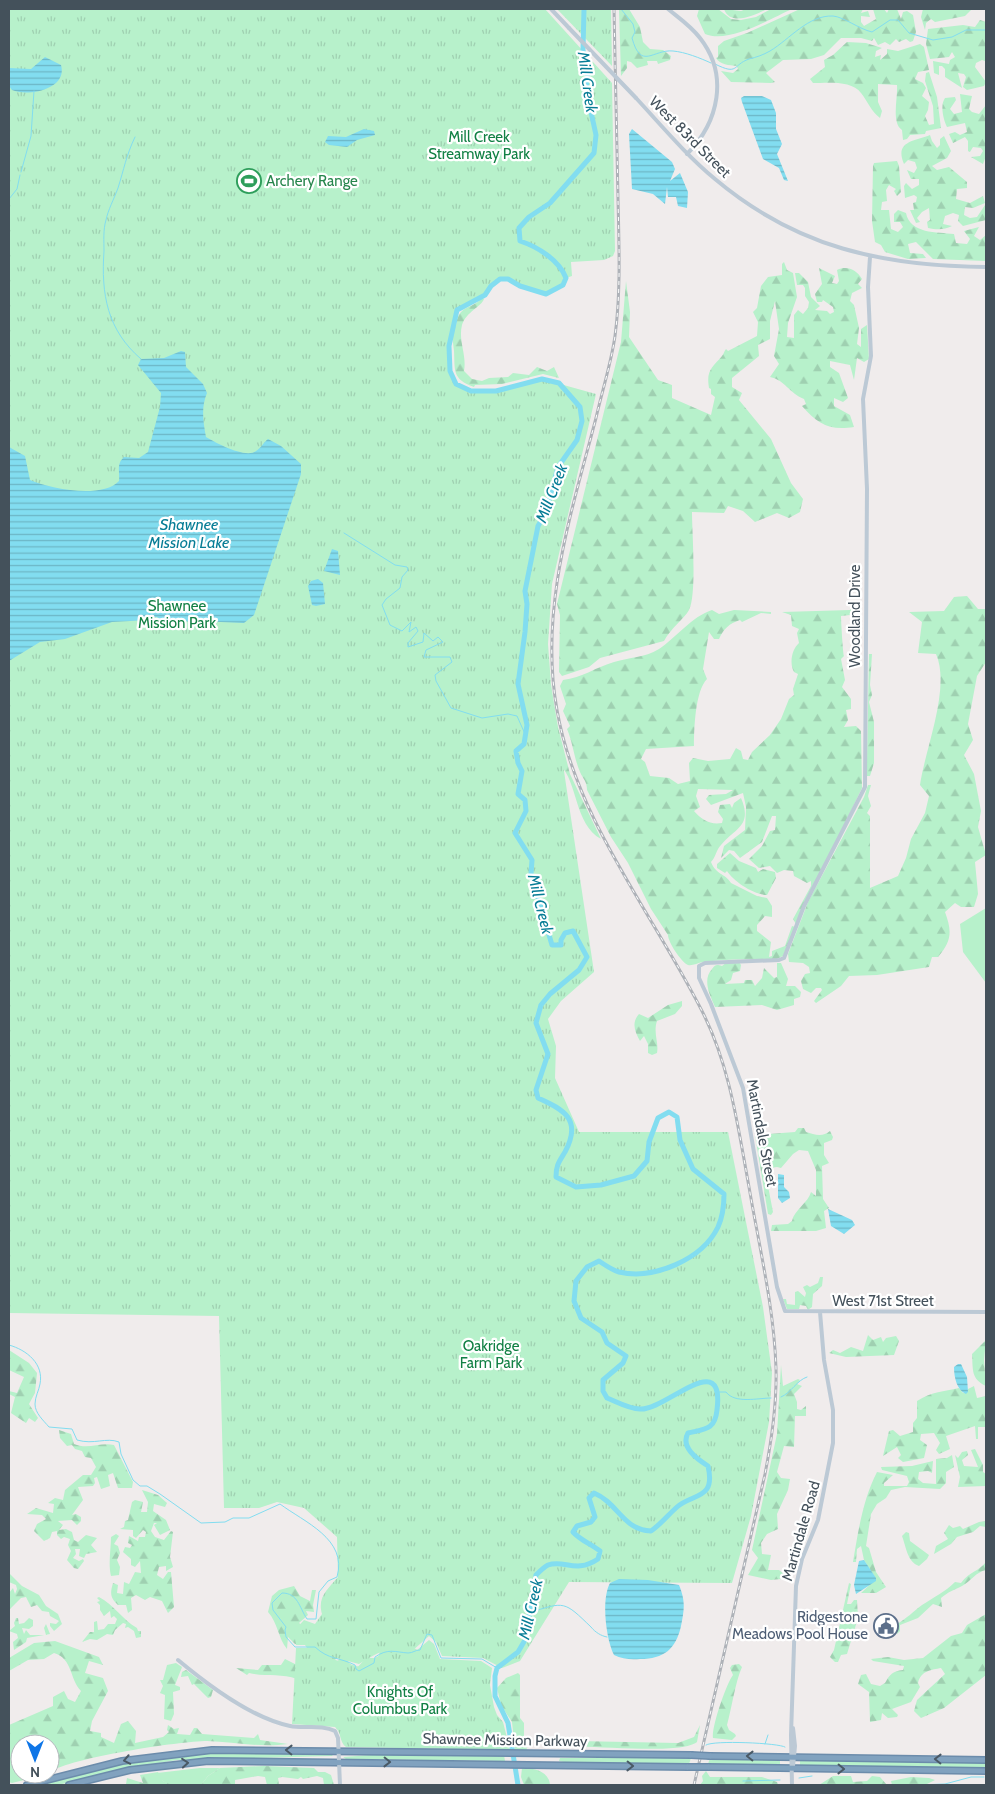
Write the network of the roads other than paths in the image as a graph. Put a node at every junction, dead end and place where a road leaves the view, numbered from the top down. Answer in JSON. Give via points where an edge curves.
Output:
{"nodes":[{"id":1,"x":551,"y":9,"type":"edge"},
{"id":2,"x":668,"y":9,"type":"edge"},
{"id":3,"x":687,"y":154,"type":"junction"},
{"id":4,"x":870,"y":257,"type":"junction"},
{"id":5,"x":986,"y":267,"type":"edge"},
{"id":6,"x":698,"y":969,"type":"joint"},
{"id":7,"x":782,"y":1308,"type":"joint"},
{"id":8,"x":820,"y":1312,"type":"junction"},
{"id":9,"x":986,"y":1312,"type":"edge"},
{"id":10,"x":178,"y":1660,"type":"dead end"},
{"id":11,"x":338,"y":1750,"type":"junction"},
{"id":12,"x":793,"y":1757,"type":"junction"},
{"id":13,"x":986,"y":1760,"type":"edge"},
{"id":14,"x":338,"y":1762,"type":"junction"},
{"id":15,"x":792,"y":1768,"type":"junction"},
{"id":16,"x":986,"y":1771,"type":"edge"},
{"id":17,"x":27,"y":1785,"type":"edge"},
{"id":18,"x":69,"y":1785,"type":"edge"},
{"id":19,"x":340,"y":1785,"type":"edge"},
{"id":20,"x":792,"y":1785,"type":"edge"}],
"edges":[{"from":1,"to":3,"type":"street","name":"West 83rd Street","bridge":true},
{"from":2,"to":3,"type":"street","via":[[694,31],[709,52],[716,73],[717,96],[711,119],[702,138]]},
{"from":3,"to":4,"type":"street","name":"West 83rd Street","via":[[730,191],[774,220],[825,243]]},
{"from":4,"to":5,"type":"street","name":"West 83rd Street","via":[[922,265]]},
{"from":4,"to":6,"type":"street","name":"Woodland Drive","via":[[870,356],[863,399],[867,489],[865,787],[804,906],[784,958],[705,963]]},
{"from":6,"to":7,"type":"street","name":"Martindale Street","via":[[743,1088]]},
{"from":7,"to":8,"type":"street","name":"West 71st Street","via":[[788,1312]]},
{"from":8,"to":9,"type":"street","name":"West 71st Street"},
{"from":8,"to":12,"type":"street","name":"Martindale Road","via":[[833,1410],[833,1443],[818,1520],[797,1580]]},
{"from":10,"to":11,"type":"street","via":[[219,1691],[265,1716],[289,1726],[333,1729],[338,1735]]},
{"from":12,"to":11,"type":"highway","name":"Shawnee Mission Parkway","one_way":true,"bridge":true},
{"from":11,"to":14,"type":"street"},
{"from":11,"to":17,"type":"highway","name":"Shawnee Mission Parkway","one_way":true,"via":[[176,1752],[122,1760]]},
{"from":13,"to":12,"type":"highway","name":"Shawnee Mission Parkway","one_way":true},
{"from":12,"to":15,"type":"street","name":"Martindale Road"},
{"from":14,"to":15,"type":"highway","name":"Shawnee Mission Parkway","one_way":true,"bridge":true},
{"from":18,"to":14,"type":"highway","name":"Shawnee Mission Parkway","one_way":true,"via":[[130,1770],[191,1762]]},
{"from":14,"to":19,"type":"street"},
{"from":15,"to":16,"type":"highway","name":"Shawnee Mission Parkway","one_way":true},
{"from":15,"to":20,"type":"street"}]}
